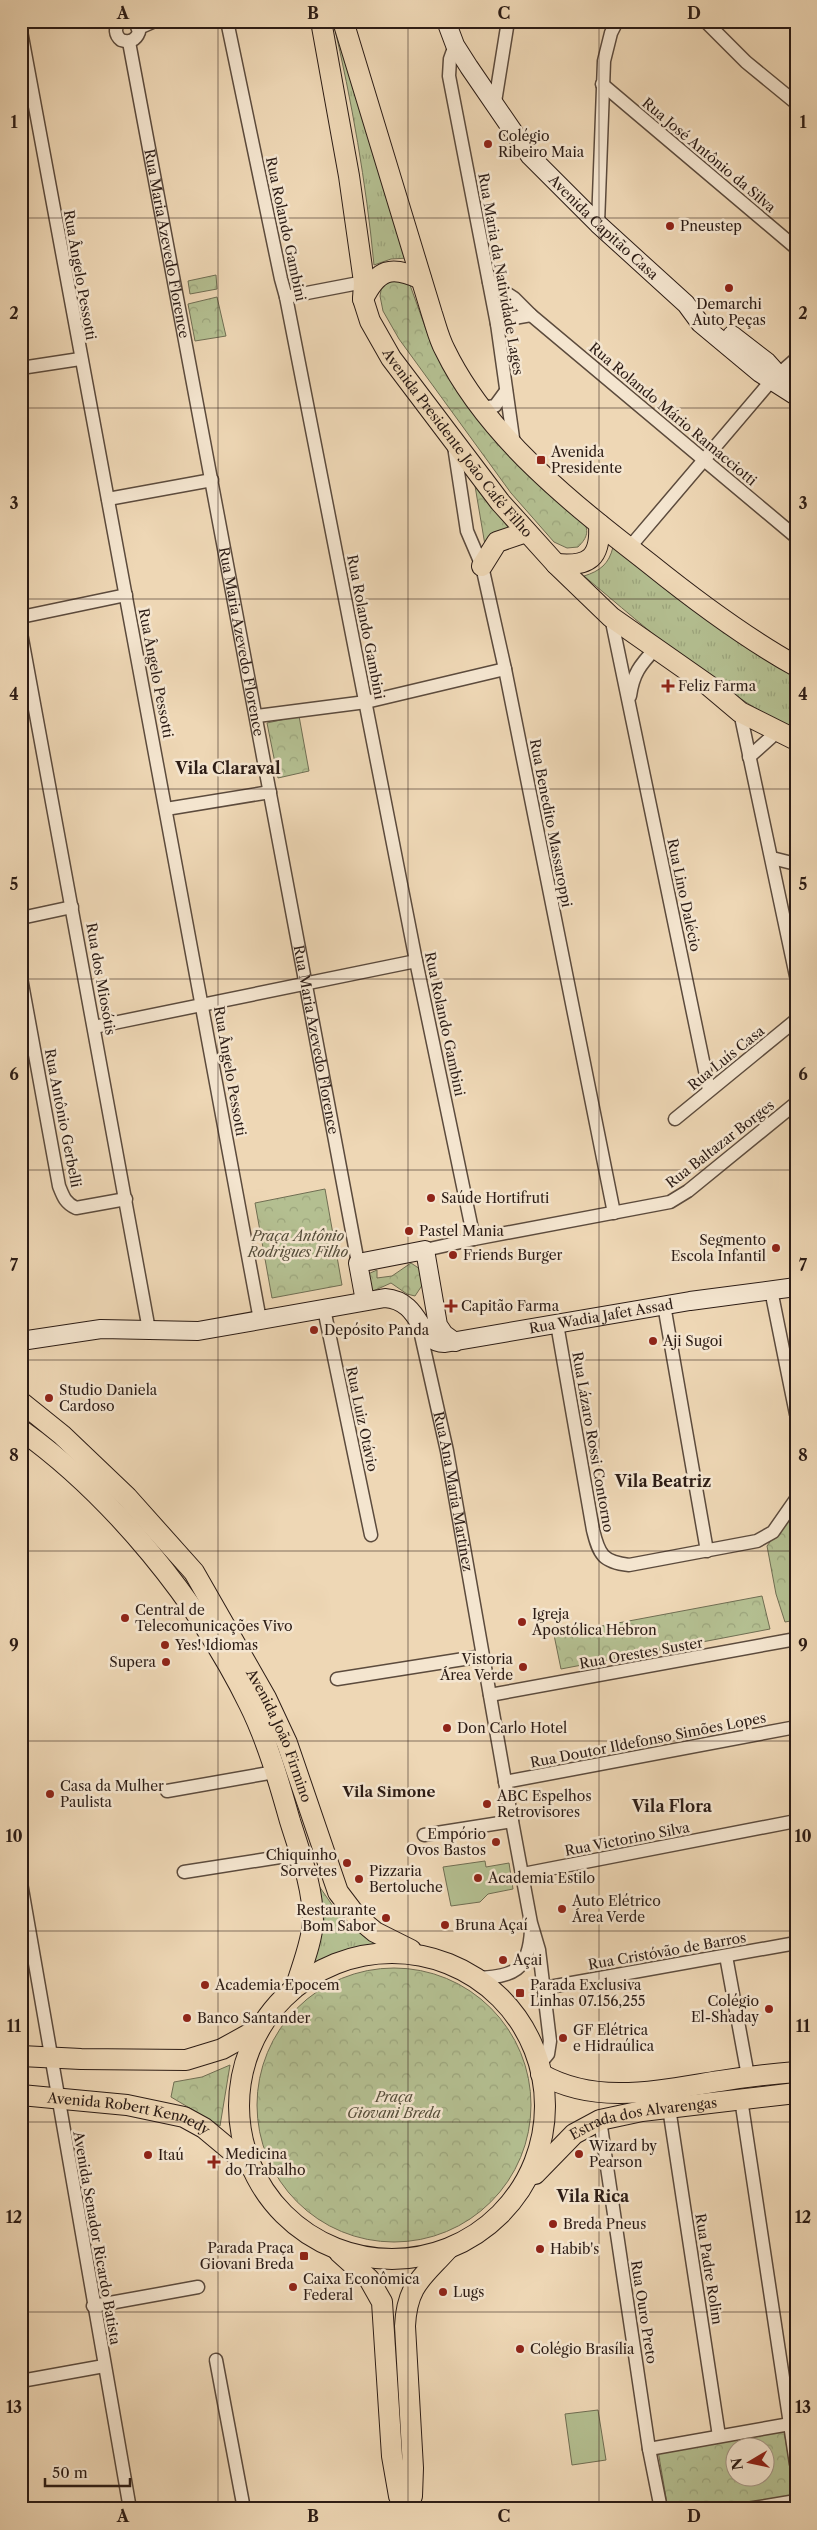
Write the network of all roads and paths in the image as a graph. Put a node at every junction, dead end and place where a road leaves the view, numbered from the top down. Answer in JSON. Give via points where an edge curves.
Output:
{"nodes":[{"id":1,"x":155,"y":21,"type":"edge"},
{"id":2,"x":227,"y":21,"type":"edge"},
{"id":3,"x":321,"y":21,"type":"edge"},
{"id":4,"x":343,"y":21,"type":"edge"},
{"id":5,"x":446,"y":21,"type":"edge"},
{"id":6,"x":508,"y":21,"type":"edge"},
{"id":7,"x":617,"y":21,"type":"edge"},
{"id":8,"x":705,"y":21,"type":"edge"},
{"id":9,"x":115,"y":23,"type":"edge"},
{"id":10,"x":137,"y":25,"type":"edge"},
{"id":11,"x":21,"y":31,"type":"edge"},
{"id":12,"x":129,"y":42,"type":"junction"},
{"id":13,"x":456,"y":45,"type":"junction"},
{"id":14,"x":602,"y":84,"type":"junction"},
{"id":15,"x":494,"y":102,"type":"junction"},
{"id":16,"x":796,"y":103,"type":"edge"},
{"id":17,"x":598,"y":224,"type":"junction"},
{"id":18,"x":796,"y":248,"type":"edge"},
{"id":19,"x":421,"y":279,"type":"junction"},
{"id":20,"x":489,"y":282,"type":"junction"},
{"id":21,"x":363,"y":291,"type":"junction"},
{"id":22,"x":286,"y":297,"type":"junction"},
{"id":23,"x":531,"y":315,"type":"junction"},
{"id":24,"x":497,"y":324,"type":"junction"},
{"id":25,"x":80,"y":359,"type":"junction"},
{"id":26,"x":796,"y":359,"type":"edge"},
{"id":27,"x":21,"y":368,"type":"edge"},
{"id":28,"x":775,"y":378,"type":"junction"},
{"id":29,"x":506,"y":391,"type":"junction"},
{"id":30,"x":792,"y":393,"type":"edge"},
{"id":31,"x":482,"y":408,"type":"junction"},
{"id":32,"x":454,"y":441,"type":"junction"},
{"id":33,"x":514,"y":445,"type":"junction"},
{"id":34,"x":703,"y":460,"type":"junction"},
{"id":35,"x":212,"y":480,"type":"junction"},
{"id":36,"x":108,"y":498,"type":"junction"},
{"id":37,"x":599,"y":524,"type":"junction"},
{"id":38,"x":526,"y":532,"type":"junction"},
{"id":39,"x":796,"y":537,"type":"edge"},
{"id":40,"x":629,"y":548,"type":"junction"},
{"id":41,"x":556,"y":564,"type":"junction"},
{"id":42,"x":482,"y":566,"type":"junction"},
{"id":43,"x":126,"y":595,"type":"junction"},
{"id":44,"x":21,"y":617,"type":"edge"},
{"id":45,"x":611,"y":617,"type":"junction"},
{"id":46,"x":21,"y":633,"type":"edge"},
{"id":47,"x":655,"y":649,"type":"junction"},
{"id":48,"x":796,"y":666,"type":"edge"},
{"id":49,"x":505,"y":669,"type":"junction"},
{"id":50,"x":366,"y":702,"type":"junction"},
{"id":51,"x":629,"y":706,"type":"junction"},
{"id":52,"x":740,"y":712,"type":"junction"},
{"id":53,"x":257,"y":716,"type":"junction"},
{"id":54,"x":776,"y":732,"type":"junction"},
{"id":55,"x":796,"y":740,"type":"edge"},
{"id":56,"x":749,"y":757,"type":"junction"},
{"id":57,"x":270,"y":792,"type":"junction"},
{"id":58,"x":166,"y":809,"type":"junction"},
{"id":59,"x":772,"y":858,"type":"junction"},
{"id":60,"x":796,"y":864,"type":"edge"},
{"id":61,"x":72,"y":907,"type":"junction"},
{"id":62,"x":21,"y":918,"type":"edge"},
{"id":63,"x":416,"y":961,"type":"junction"},
{"id":64,"x":796,"y":976,"type":"edge"},
{"id":65,"x":21,"y":978,"type":"edge"},
{"id":66,"x":306,"y":984,"type":"junction"},
{"id":67,"x":203,"y":1005,"type":"junction"},
{"id":68,"x":796,"y":1020,"type":"edge"},
{"id":69,"x":94,"y":1027,"type":"junction"},
{"id":70,"x":709,"y":1090,"type":"junction"},
{"id":71,"x":796,"y":1103,"type":"edge"},
{"id":72,"x":675,"y":1119,"type":"dead end"},
{"id":73,"x":126,"y":1199,"type":"junction"},
{"id":74,"x":614,"y":1213,"type":"junction"},
{"id":75,"x":474,"y":1239,"type":"junction"},
{"id":76,"x":425,"y":1250,"type":"junction"},
{"id":77,"x":358,"y":1263,"type":"junction"},
{"id":78,"x":430,"y":1283,"type":"junction"},
{"id":79,"x":796,"y":1287,"type":"edge"},
{"id":80,"x":771,"y":1290,"type":"junction"},
{"id":81,"x":365,"y":1301,"type":"junction"},
{"id":82,"x":405,"y":1304,"type":"junction"},
{"id":83,"x":664,"y":1306,"type":"junction"},
{"id":84,"x":324,"y":1308,"type":"junction"},
{"id":85,"x":260,"y":1320,"type":"junction"},
{"id":86,"x":417,"y":1321,"type":"junction"},
{"id":87,"x":558,"y":1324,"type":"junction"},
{"id":88,"x":150,"y":1330,"type":"junction"},
{"id":89,"x":21,"y":1341,"type":"edge"},
{"id":90,"x":455,"y":1342,"type":"junction"},
{"id":91,"x":21,"y":1402,"type":"edge"},
{"id":92,"x":796,"y":1414,"type":"edge"},
{"id":93,"x":21,"y":1430,"type":"edge"},
{"id":94,"x":796,"y":1498,"type":"edge"},
{"id":95,"x":371,"y":1535,"type":"dead end"},
{"id":96,"x":707,"y":1551,"type":"junction"},
{"id":97,"x":796,"y":1639,"type":"edge"},
{"id":98,"x":482,"y":1656,"type":"junction"},
{"id":99,"x":337,"y":1679,"type":"dead end"},
{"id":100,"x":490,"y":1695,"type":"junction"},
{"id":101,"x":796,"y":1727,"type":"edge"},
{"id":102,"x":275,"y":1772,"type":"junction"},
{"id":103,"x":505,"y":1782,"type":"junction"},
{"id":104,"x":167,"y":1791,"type":"dead end"},
{"id":105,"x":512,"y":1821,"type":"junction"},
{"id":106,"x":796,"y":1822,"type":"edge"},
{"id":107,"x":424,"y":1835,"type":"dead end"},
{"id":108,"x":299,"y":1851,"type":"junction"},
{"id":109,"x":184,"y":1872,"type":"dead end"},
{"id":110,"x":523,"y":1874,"type":"junction"},
{"id":111,"x":21,"y":1883,"type":"edge"},
{"id":112,"x":531,"y":1923,"type":"junction"},
{"id":113,"x":796,"y":1943,"type":"edge"},
{"id":114,"x":424,"y":1956,"type":"junction"},
{"id":115,"x":726,"y":1956,"type":"junction"},
{"id":116,"x":476,"y":1978,"type":"junction"},
{"id":117,"x":296,"y":1986,"type":"junction"},
{"id":118,"x":544,"y":1988,"type":"junction"},
{"id":119,"x":260,"y":2028,"type":"junction"},
{"id":120,"x":21,"y":2056,"type":"edge"},
{"id":121,"x":51,"y":2057,"type":"junction"},
{"id":122,"x":540,"y":2069,"type":"junction"},
{"id":123,"x":796,"y":2072,"type":"edge"},
{"id":124,"x":748,"y":2076,"type":"junction"},
{"id":125,"x":796,"y":2092,"type":"edge"},
{"id":126,"x":21,"y":2094,"type":"edge"},
{"id":127,"x":58,"y":2097,"type":"junction"},
{"id":128,"x":741,"y":2099,"type":"junction"},
{"id":129,"x":669,"y":2108,"type":"junction"},
{"id":130,"x":600,"y":2120,"type":"junction"},
{"id":131,"x":252,"y":2168,"type":"junction"},
{"id":132,"x":517,"y":2194,"type":"junction"},
{"id":133,"x":335,"y":2249,"type":"junction"},
{"id":134,"x":448,"y":2249,"type":"junction"},
{"id":135,"x":198,"y":2287,"type":"dead end"},
{"id":136,"x":93,"y":2306,"type":"junction"},
{"id":137,"x":216,"y":2360,"type":"dead end"},
{"id":138,"x":104,"y":2366,"type":"junction"},
{"id":139,"x":21,"y":2381,"type":"edge"},
{"id":140,"x":790,"y":2424,"type":"junction"},
{"id":141,"x":719,"y":2436,"type":"junction"},
{"id":142,"x":649,"y":2449,"type":"junction"},
{"id":143,"x":796,"y":2464,"type":"edge"},
{"id":144,"x":796,"y":2501,"type":"edge"},
{"id":145,"x":130,"y":2509,"type":"edge"},
{"id":146,"x":244,"y":2509,"type":"edge"},
{"id":147,"x":406,"y":2509,"type":"edge"},
{"id":148,"x":661,"y":2509,"type":"edge"},
{"id":149,"x":747,"y":2509,"type":"edge"}],
"edges":[{"from":1,"to":10,"type":"street"},
{"from":2,"to":22,"type":"street","name":"Rua Rolando Gambini"},
{"from":3,"to":21,"type":"main road","name":"Avenida Presidente João Café Filho","via":[[349,176]]},
{"from":4,"to":19,"type":"main road"},
{"from":5,"to":13,"type":"street","name":"Avenida Capitão Casa"},
{"from":6,"to":15,"type":"street"},
{"from":7,"to":14,"type":"street","via":[[604,61]]},
{"from":8,"to":16,"type":"street","via":[[746,62]]},
{"from":9,"to":12,"type":"street","via":[[118,38]]},
{"from":10,"to":12,"type":"street","via":[[138,36]]},
{"from":11,"to":25,"type":"street","name":"Rua Ângelo Pessotti"},
{"from":12,"to":35,"type":"street","name":"Rua Maria Azevedo Florence"},
{"from":13,"to":15,"type":"street","name":"Avenida Capitão Casa"},
{"from":13,"to":20,"type":"street","name":"Rua Maria da Natividade Lages","via":[[450,59],[449,76]]},
{"from":14,"to":17,"type":"street"},
{"from":14,"to":18,"type":"street","name":"Rua José Antônio da Silva"},
{"from":15,"to":17,"type":"street","name":"Avenida Capitão Casa","via":[[530,156]]},
{"from":17,"to":28,"type":"street","name":"Avenida Capitão Casa","via":[[686,304],[706,315]]},
{"from":19,"to":21,"type":"main road","via":[[395,270],[381,273]]},
{"from":19,"to":31,"type":"main road","via":[[444,349]]},
{"from":20,"to":23,"type":"street","name":"Rua Rolando Mário Ramacciotti","via":[[514,298]]},
{"from":20,"to":24,"type":"street","name":"Rua Maria da Natividade Lages"},
{"from":21,"to":22,"type":"street"},
{"from":21,"to":32,"type":"main road","name":"Avenida Presidente João Café Filho","via":[[370,321],[391,358]]},
{"from":22,"to":50,"type":"street","name":"Rua Rolando Gambini"},
{"from":23,"to":24,"type":"street"},
{"from":23,"to":34,"type":"street","name":"Rua Rolando Mário Ramacciotti"},
{"from":24,"to":29,"type":"street","name":"Rua Maria da Natividade Lages"},
{"from":25,"to":27,"type":"street"},
{"from":25,"to":36,"type":"street","name":"Rua Ângelo Pessotti"},
{"from":26,"to":28,"type":"street"},
{"from":28,"to":30,"type":"street","name":"Avenida Capitão Casa"},
{"from":28,"to":34,"type":"street"},
{"from":29,"to":31,"type":"street","name":"Rua Maria da Natividade Lages","via":[[495,406]]},
{"from":29,"to":33,"type":"street","name":"Rua Maria da Natividade Lages"},
{"from":31,"to":33,"type":"main road"},
{"from":32,"to":38,"type":"main road","name":"Avenida Presidente João Café Filho"},
{"from":32,"to":42,"type":"street","name":"Rua Benedito Massaroppi","via":[[467,531]]},
{"from":33,"to":37,"type":"main road","via":[[544,477]]},
{"from":34,"to":39,"type":"street","name":"Rua Rolando Mário Ramacciotti"},
{"from":34,"to":40,"type":"street"},
{"from":35,"to":36,"type":"street"},
{"from":35,"to":53,"type":"street","name":"Rua Maria Azevedo Florence"},
{"from":36,"to":43,"type":"street","name":"Rua Ângelo Pessotti"},
{"from":37,"to":40,"type":"main road"},
{"from":37,"to":41,"type":"main road","via":[[599,545],[592,558],[582,563]]},
{"from":38,"to":41,"type":"main road","name":"Avenida Presidente João Café Filho"},
{"from":38,"to":42,"type":"main road","via":[[497,542]]},
{"from":40,"to":48,"type":"main road","via":[[700,604]]},
{"from":41,"to":45,"type":"main road","name":"Avenida Presidente João Café Filho"},
{"from":42,"to":49,"type":"street","name":"Rua Benedito Massaroppi"},
{"from":43,"to":44,"type":"street"},
{"from":43,"to":58,"type":"street","name":"Rua Ângelo Pessotti"},
{"from":45,"to":47,"type":"main road","name":"Avenida Presidente João Café Filho"},
{"from":45,"to":51,"type":"street","name":"Rua Lino Dalécio"},
{"from":46,"to":61,"type":"street","name":"Rua dos Miosótis"},
{"from":47,"to":51,"type":"street","name":"Rua Lino Dalécio","via":[[634,674]]},
{"from":47,"to":52,"type":"main road","name":"Avenida Presidente João Café Filho","via":[[708,685]]},
{"from":49,"to":50,"type":"street"},
{"from":49,"to":74,"type":"street","name":"Rua Benedito Massaroppi"},
{"from":50,"to":53,"type":"street"},
{"from":50,"to":63,"type":"street","name":"Rua Rolando Gambini"},
{"from":51,"to":70,"type":"street","name":"Rua Lino Dalécio"},
{"from":52,"to":54,"type":"main road","name":"Avenida Presidente João Café Filho"},
{"from":52,"to":56,"type":"street"},
{"from":53,"to":57,"type":"street","name":"Rua Maria Azevedo Florence"},
{"from":54,"to":55,"type":"main road","name":"Avenida Presidente João Café Filho"},
{"from":54,"to":56,"type":"street"},
{"from":56,"to":59,"type":"street"},
{"from":57,"to":58,"type":"street"},
{"from":57,"to":66,"type":"street","name":"Rua Maria Azevedo Florence"},
{"from":58,"to":67,"type":"street","name":"Rua Ângelo Pessotti"},
{"from":59,"to":60,"type":"street"},
{"from":59,"to":64,"type":"street"},
{"from":61,"to":62,"type":"street"},
{"from":61,"to":69,"type":"street","name":"Rua dos Miosótis"},
{"from":63,"to":66,"type":"street"},
{"from":63,"to":75,"type":"street","name":"Rua Rolando Gambini"},
{"from":65,"to":73,"type":"street","name":"Rua Antônio Gerbelli","via":[[63,1197],[76,1208]]},
{"from":66,"to":67,"type":"street"},
{"from":66,"to":77,"type":"street","name":"Rua Maria Azevedo Florence"},
{"from":67,"to":69,"type":"street"},
{"from":67,"to":85,"type":"street","name":"Rua Ângelo Pessotti"},
{"from":68,"to":70,"type":"street","name":"Rua Luís Casa"},
{"from":69,"to":73,"type":"street","name":"Rua dos Miosótis"},
{"from":70,"to":72,"type":"street","name":"Rua Luís Casa"},
{"from":71,"to":74,"type":"street","name":"Rua Baltazar Borges","via":[[678,1199]]},
{"from":73,"to":88,"type":"street","name":"Rua dos Miosótis"},
{"from":74,"to":75,"type":"street","name":"Rua Baltazar Borges"},
{"from":75,"to":76,"type":"street","name":"Rua Baltazar Borges"},
{"from":76,"to":77,"type":"street"},
{"from":76,"to":78,"type":"street"},
{"from":77,"to":81,"type":"street","name":"Rua Maria Azevedo Florence"},
{"from":78,"to":82,"type":"street","via":[[418,1300]]},
{"from":78,"to":90,"type":"street","via":[[438,1325]]},
{"from":79,"to":80,"type":"street","name":"Rua Wadia Jafet Assad"},
{"from":80,"to":83,"type":"street","name":"Rua Wadia Jafet Assad"},
{"from":80,"to":92,"type":"street"},
{"from":81,"to":82,"type":"street","via":[[386,1298]]},
{"from":81,"to":84,"type":"street"},
{"from":82,"to":86,"type":"street","name":"Rua Ana Maria Martinez"},
{"from":83,"to":87,"type":"street","name":"Rua Wadia Jafet Assad"},
{"from":83,"to":96,"type":"street"},
{"from":84,"to":85,"type":"street"},
{"from":84,"to":95,"type":"street","name":"Rua Luiz Otávio"},
{"from":85,"to":88,"type":"street","via":[[198,1332]]},
{"from":86,"to":90,"type":"street","name":"Rua Wadia Jafet Assad","via":[[438,1342]]},
{"from":86,"to":98,"type":"street","name":"Rua Ana Maria Martinez","via":[[447,1450]]},
{"from":87,"to":90,"type":"street","name":"Rua Wadia Jafet Assad"},
{"from":87,"to":96,"type":"street","name":"Rua Lázaro Rossi Contorno","via":[[593,1530],[604,1558],[613,1564],[629,1565]]},
{"from":88,"to":89,"type":"street","via":[[82,1330]]},
{"from":91,"to":114,"type":"main road","name":"Avenida João Firmino","via":[[62,1435],[127,1497],[194,1572],[275,1716],[301,1779],[338,1892],[357,1917],[375,1932]]},
{"from":93,"to":102,"type":"main road","name":"Avenida João Firmino","via":[[84,1481],[113,1510],[169,1578],[223,1655],[250,1705]]},
{"from":94,"to":96,"type":"street","name":"Rua Lázaro Rossi Contorno","via":[[769,1536]]},
{"from":97,"to":100,"type":"street","name":"Rua Orestes Suster"},
{"from":98,"to":99,"type":"street"},
{"from":98,"to":100,"type":"street","name":"Rua Ana Maria Martinez"},
{"from":100,"to":103,"type":"street","name":"Rua Ana Maria Martinez"},
{"from":101,"to":103,"type":"street","name":"Rua Doutor Ildefonso Simões Lopes"},
{"from":102,"to":104,"type":"street"},
{"from":102,"to":108,"type":"main road","name":"Avenida João Firmino"},
{"from":103,"to":105,"type":"street","name":"Rua Ana Maria Martinez"},
{"from":105,"to":107,"type":"street"},
{"from":105,"to":110,"type":"street","name":"Rua Ana Maria Martinez"},
{"from":106,"to":110,"type":"street","name":"Rua Victorino Silva"},
{"from":108,"to":109,"type":"street"},
{"from":108,"to":117,"type":"main road","name":"Avenida João Firmino","via":[[312,1905],[312,1923]]},
{"from":110,"to":112,"type":"street","name":"Rua Ana Maria Martinez"},
{"from":111,"to":121,"type":"street","name":"Avenida Senador Ricardo Batista"},
{"from":112,"to":116,"type":"street","via":[[531,1941],[523,1964],[505,1976]]},
{"from":112,"to":118,"type":"street","name":"Rua Ana Maria Martinez","via":[[539,1950]]},
{"from":113,"to":115,"type":"street","name":"Rua Cristóvão de Barros"},
{"from":114,"to":116,"type":"main road"},
{"from":114,"to":117,"type":"main road","via":[[399,1952],[361,1955],[331,1966]]},
{"from":115,"to":118,"type":"street","name":"Rua Cristóvão de Barros"},
{"from":115,"to":124,"type":"street"},
{"from":116,"to":122,"type":"main road","via":[[516,2016],[531,2042]]},
{"from":117,"to":119,"type":"main road"},
{"from":118,"to":122,"type":"street","name":"Rua Ana Maria Martinez","via":[[550,2047]]},
{"from":119,"to":121,"type":"main road","via":[[222,2049],[186,2060]]},
{"from":119,"to":131,"type":"main road","via":[[249,2050],[239,2097],[241,2133]]},
{"from":120,"to":121,"type":"main road"},
{"from":121,"to":127,"type":"street","name":"Avenida Senador Ricardo Batista"},
{"from":122,"to":124,"type":"main road","name":"Estrada dos Alvarengas","via":[[553,2081],[608,2093],[631,2094]]},
{"from":122,"to":132,"type":"main road","via":[[545,2111],[541,2140],[532,2168]]},
{"from":123,"to":124,"type":"main road","name":"Estrada dos Alvarengas"},
{"from":125,"to":128,"type":"main road","name":"Estrada dos Alvarengas"},
{"from":126,"to":127,"type":"main road","name":"Avenida Robert Kennedy"},
{"from":127,"to":131,"type":"main road","name":"Avenida Robert Kennedy","via":[[184,2117],[204,2128]]},
{"from":127,"to":136,"type":"street","name":"Avenida Senador Ricardo Batista"},
{"from":128,"to":129,"type":"main road","name":"Estrada dos Alvarengas"},
{"from":128,"to":140,"type":"street"},
{"from":129,"to":130,"type":"main road","name":"Estrada dos Alvarengas"},
{"from":129,"to":141,"type":"street","name":"Rua Padre Rolim"},
{"from":130,"to":132,"type":"main road","name":"Estrada dos Alvarengas","via":[[568,2138]]},
{"from":130,"to":142,"type":"street","name":"Rua Ouro Preto"},
{"from":131,"to":133,"type":"main road","via":[[270,2199],[289,2219],[313,2238]]},
{"from":132,"to":134,"type":"main road","via":[[484,2229]]},
{"from":133,"to":134,"type":"main road","via":[[389,2260],[420,2257]]},
{"from":133,"to":147,"type":"main road","via":[[369,2280],[382,2302],[392,2456],[397,2488]]},
{"from":134,"to":147,"type":"main road","via":[[409,2294],[406,2307],[404,2326],[413,2468],[412,2496]]},
{"from":135,"to":136,"type":"street"},
{"from":136,"to":138,"type":"street","name":"Avenida Senador Ricardo Batista"},
{"from":137,"to":146,"type":"street"},
{"from":138,"to":139,"type":"street"},
{"from":138,"to":145,"type":"street","name":"Avenida Senador Ricardo Batista"},
{"from":140,"to":141,"type":"street"},
{"from":140,"to":143,"type":"street"},
{"from":141,"to":142,"type":"street"},
{"from":142,"to":148,"type":"street","name":"Rua Ouro Preto"},
{"from":144,"to":149,"type":"street"}]}
